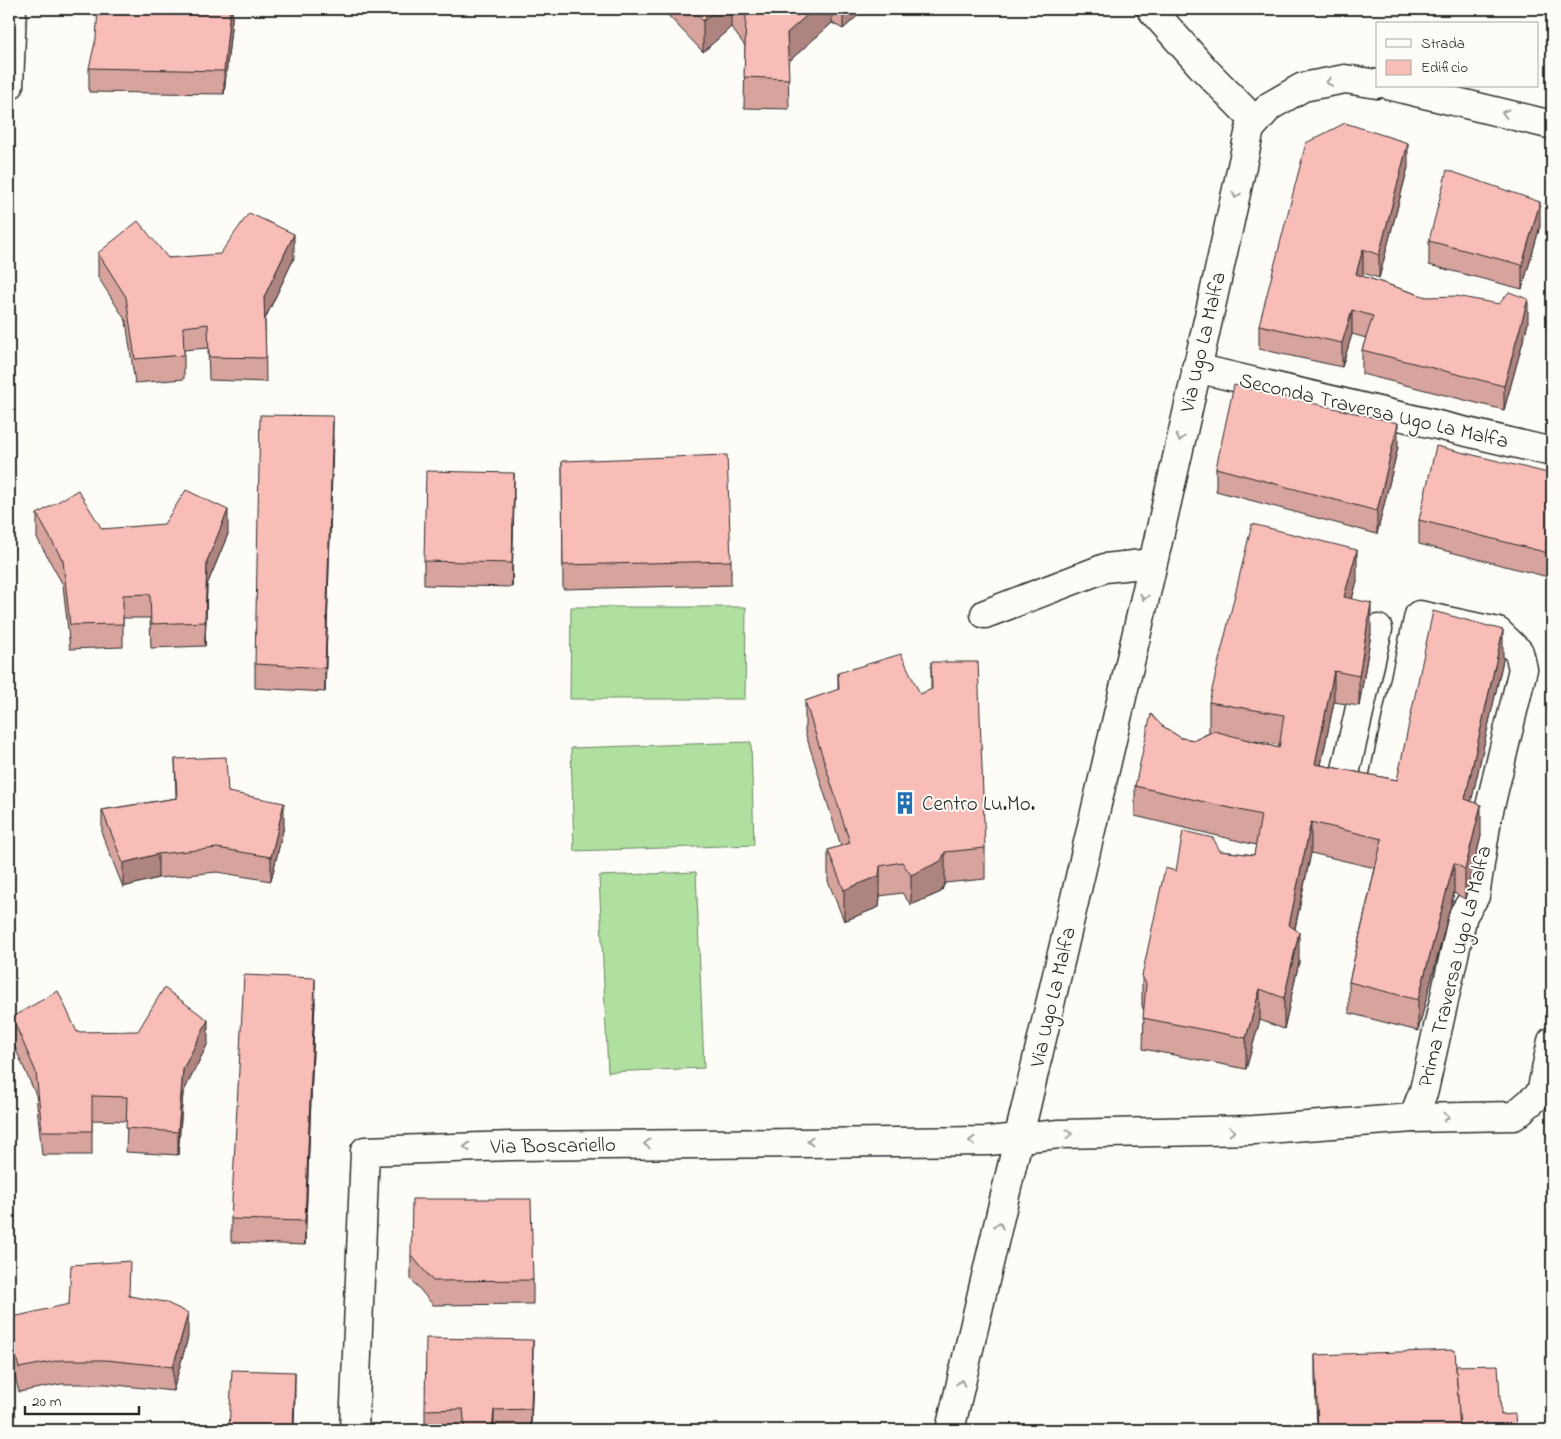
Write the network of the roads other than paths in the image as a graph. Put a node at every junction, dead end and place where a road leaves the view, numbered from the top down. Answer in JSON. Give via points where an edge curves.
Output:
{"nodes":[{"id":1,"x":12,"y":9,"type":"edge"},
{"id":2,"x":1151,"y":9,"type":"edge"},
{"id":3,"x":1376,"y":84,"type":"edge"},
{"id":4,"x":9,"y":86,"type":"edge"},
{"id":5,"x":1399,"y":88,"type":"edge"},
{"id":6,"x":1256,"y":122,"type":"junction"},
{"id":7,"x":1552,"y":125,"type":"edge"},
{"id":8,"x":1196,"y":368,"type":"junction"},
{"id":9,"x":1552,"y":452,"type":"edge"},
{"id":10,"x":1152,"y":563,"type":"junction"},
{"id":11,"x":985,"y":614,"type":"dead end"},
{"id":12,"x":1378,"y":629,"type":"dead end"},
{"id":13,"x":1552,"y":1041,"type":"edge"},
{"id":14,"x":1413,"y":1118,"type":"junction"},
{"id":15,"x":1021,"y":1138,"type":"junction"},
{"id":16,"x":354,"y":1430,"type":"edge"},
{"id":17,"x":950,"y":1430,"type":"edge"}],
"edges":[{"from":1,"to":4,"type":"street"},
{"from":2,"to":6,"type":"street"},
{"from":3,"to":6,"type":"street","name":"Via Ugo La Malfa","one_way":true,"via":[[1345,79],[1304,87],[1270,106]]},
{"from":7,"to":5,"type":"street","one_way":true},
{"from":6,"to":8,"type":"street","name":"Via Ugo La Malfa","one_way":true,"via":[[1250,129]]},
{"from":8,"to":9,"type":"street","name":"Seconda Traversa Ugo La Malfa"},
{"from":8,"to":10,"type":"street","name":"Via Ugo La Malfa","one_way":true},
{"from":10,"to":11,"type":"street","via":[[1105,568]]},
{"from":10,"to":15,"type":"street","name":"Via Ugo La Malfa","one_way":true},
{"from":12,"to":14,"type":"street","name":"Prima Traversa Ugo La Malfa","via":[[1342,787],[1380,796],[1419,616],[1498,632],[1519,652],[1523,668],[1487,818],[1475,896],[1463,914],[1424,1090]]},
{"from":14,"to":13,"type":"street","name":"Prima Traversa Ugo La Malfa","one_way":true,"via":[[1514,1116],[1541,1093]]},
{"from":15,"to":14,"type":"street","name":"Prima Traversa Ugo La Malfa","one_way":true,"via":[[1060,1134],[1274,1129]]},
{"from":15,"to":16,"type":"street","name":"Via Boscariello","one_way":true,"via":[[365,1151]]},
{"from":17,"to":15,"type":"street","name":"Via Ugo La Malfa","one_way":true}]}
